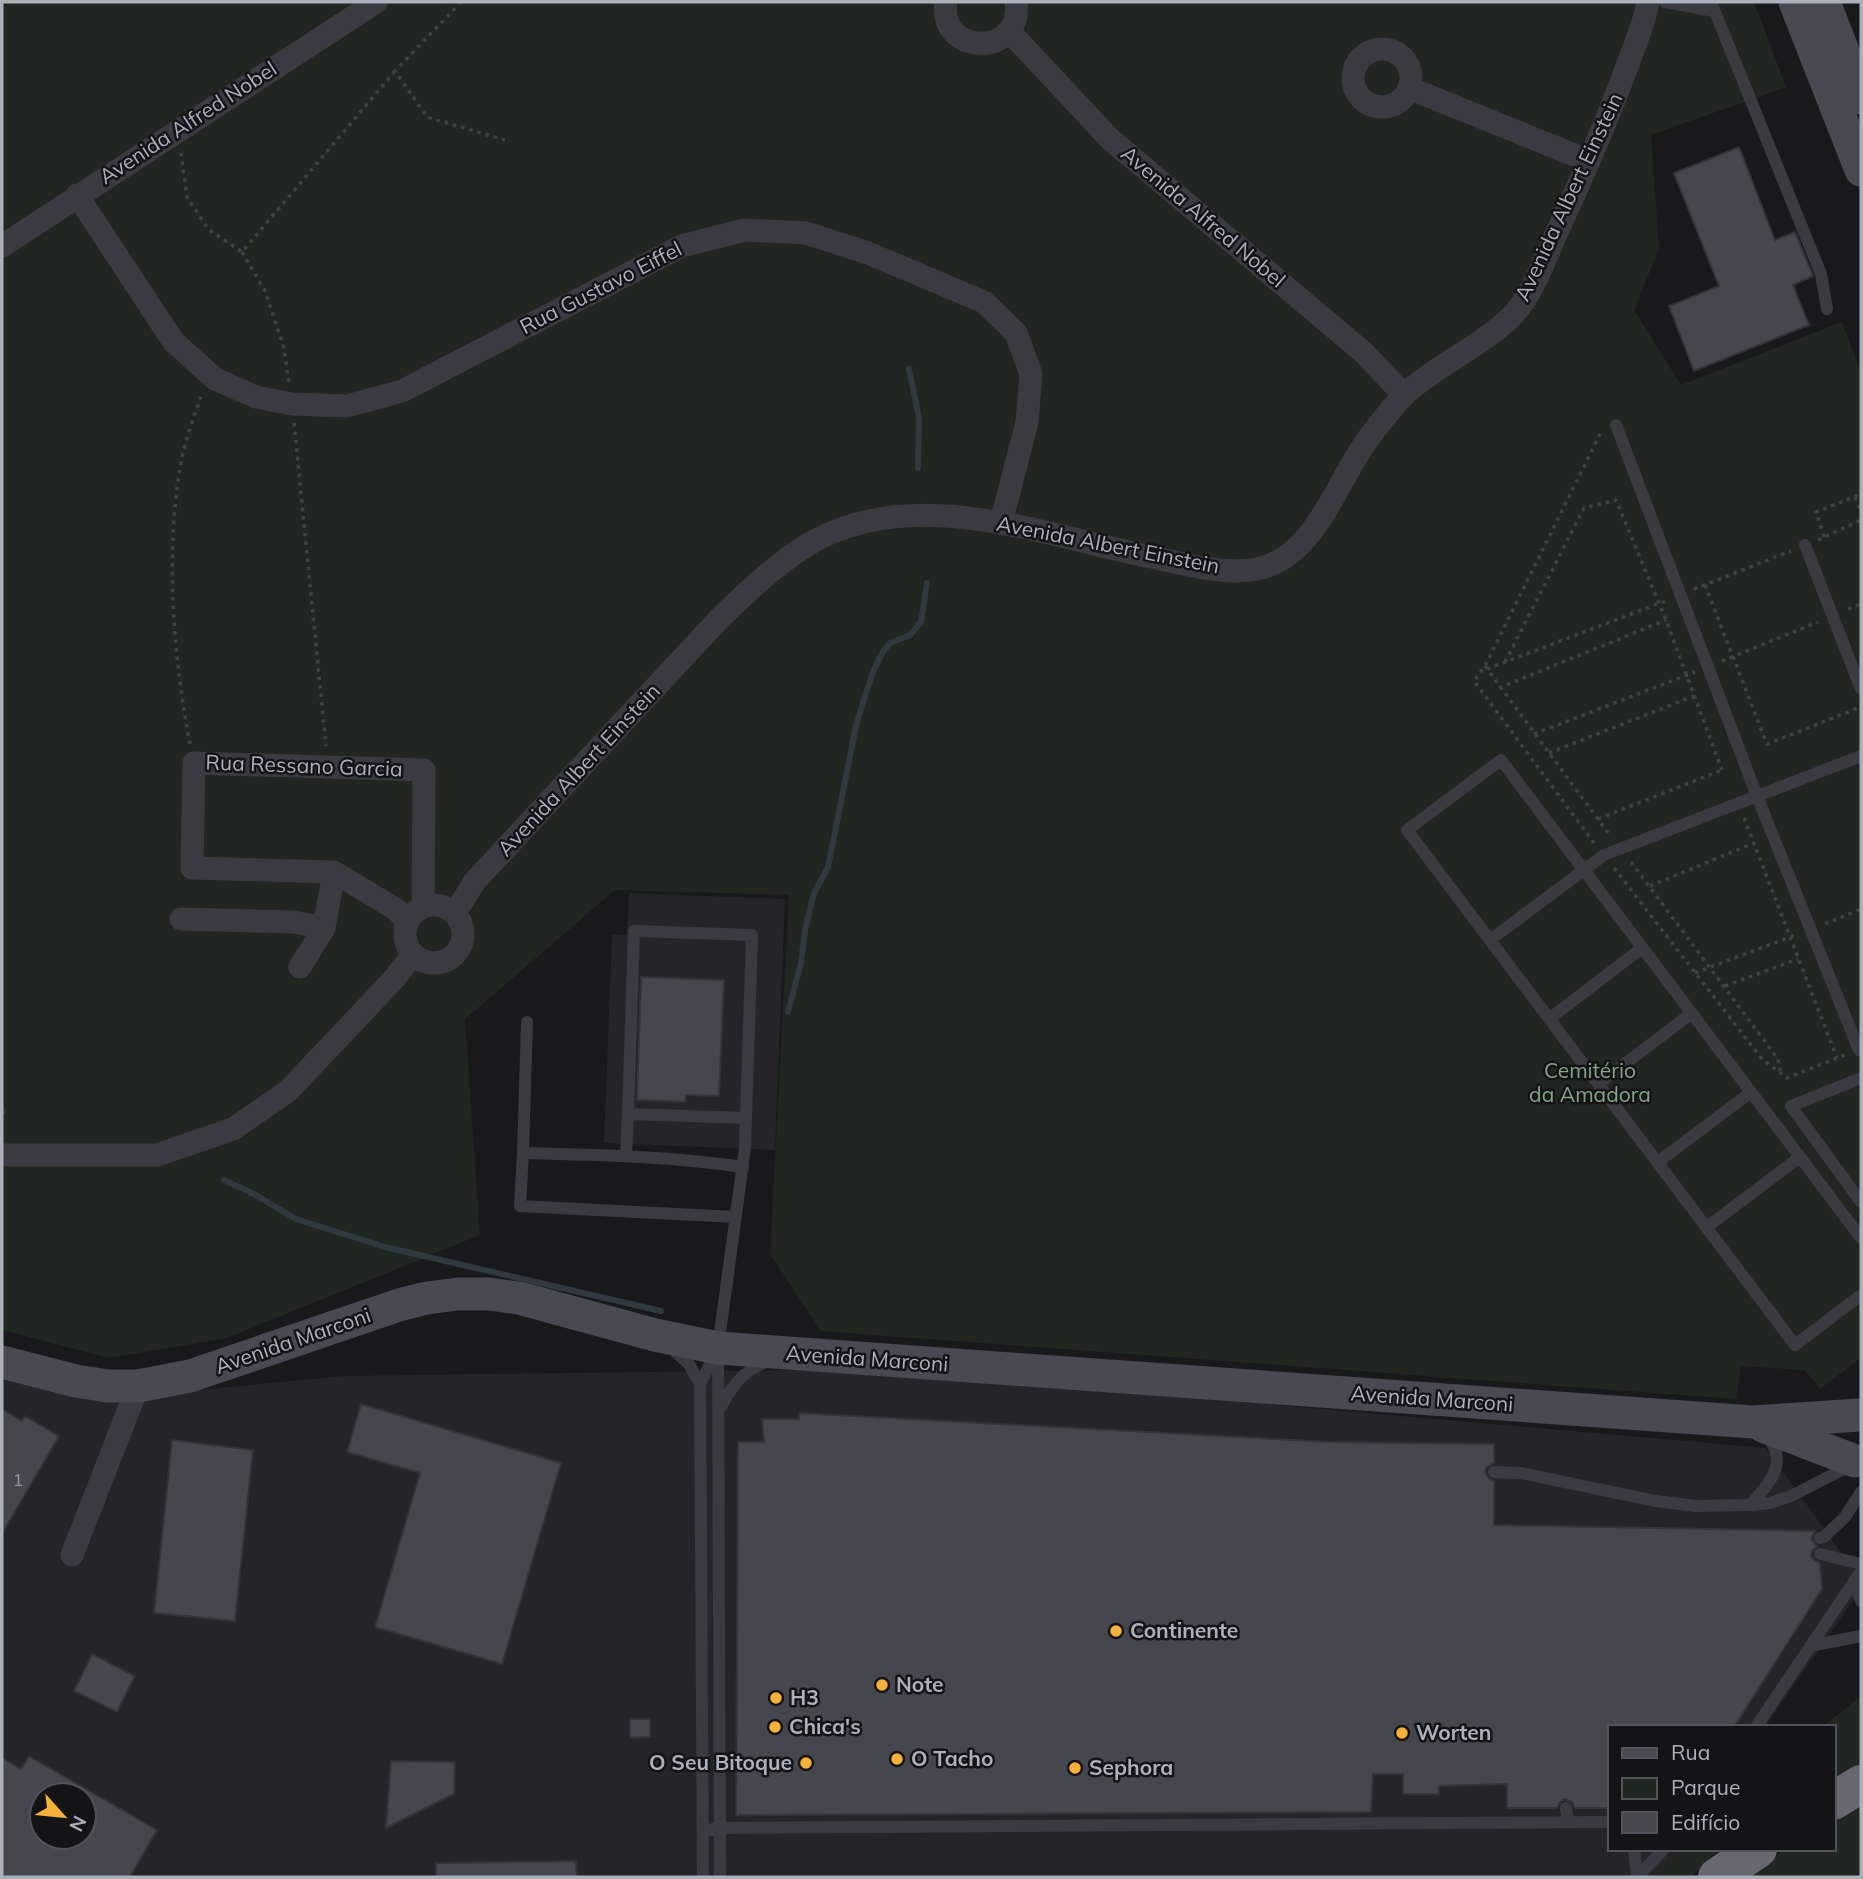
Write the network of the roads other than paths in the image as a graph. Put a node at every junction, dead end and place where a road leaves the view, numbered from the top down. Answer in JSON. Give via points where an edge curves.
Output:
{"nodes":[{"id":1,"x":376,"y":2,"type":"edge"},
{"id":2,"x":946,"y":2,"type":"edge"},
{"id":3,"x":1016,"y":2,"type":"edge"},
{"id":4,"x":1648,"y":2,"type":"edge"},
{"id":5,"x":1665,"y":2,"type":"edge"},
{"id":6,"x":1795,"y":2,"type":"edge"},
{"id":7,"x":1824,"y":2,"type":"edge"},
{"id":8,"x":1712,"y":6,"type":"edge"},
{"id":9,"x":1009,"y":31,"type":"junction"},
{"id":10,"x":1409,"y":88,"type":"dead end"},
{"id":11,"x":1861,"y":98,"type":"edge"},
{"id":12,"x":1589,"y":161,"type":"junction"},
{"id":13,"x":1861,"y":170,"type":"edge"},
{"id":14,"x":77,"y":195,"type":"junction"},
{"id":15,"x":2,"y":247,"type":"edge"},
{"id":16,"x":1827,"y":309,"type":"dead end"},
{"id":17,"x":1404,"y":395,"type":"junction"},
{"id":18,"x":1616,"y":425,"type":"road end"},
{"id":19,"x":1001,"y":523,"type":"junction"},
{"id":20,"x":1805,"y":545,"type":"road end"},
{"id":21,"x":1861,"y":689,"type":"edge"},
{"id":22,"x":1861,"y":755,"type":"edge"},
{"id":23,"x":1757,"y":796,"type":"junction"},
{"id":24,"x":1583,"y":869,"type":"junction"},
{"id":25,"x":334,"y":872,"type":"junction"},
{"id":26,"x":455,"y":913,"type":"junction"},
{"id":27,"x":415,"y":914,"type":"junction"},
{"id":28,"x":181,"y":919,"type":"dead end"},
{"id":29,"x":324,"y":928,"type":"junction"},
{"id":30,"x":1490,"y":940,"type":"junction"},
{"id":31,"x":1642,"y":948,"type":"junction"},
{"id":32,"x":413,"y":954,"type":"junction"},
{"id":33,"x":300,"y":967,"type":"dead end"},
{"id":34,"x":1692,"y":1013,"type":"junction"},
{"id":35,"x":1549,"y":1018,"type":"junction"},
{"id":36,"x":527,"y":1022,"type":"dead end"},
{"id":37,"x":1859,"y":1050,"type":"road end"},
{"id":38,"x":1861,"y":1078,"type":"edge"},
{"id":39,"x":1598,"y":1084,"type":"junction"},
{"id":40,"x":1751,"y":1091,"type":"junction"},
{"id":41,"x":628,"y":1114,"type":"junction"},
{"id":42,"x":746,"y":1118,"type":"junction"},
{"id":43,"x":523,"y":1153,"type":"junction"},
{"id":44,"x":2,"y":1155,"type":"edge"},
{"id":45,"x":625,"y":1156,"type":"junction"},
{"id":46,"x":1800,"y":1157,"type":"junction"},
{"id":47,"x":1658,"y":1162,"type":"junction"},
{"id":48,"x":743,"y":1167,"type":"junction"},
{"id":49,"x":1861,"y":1202,"type":"edge"},
{"id":50,"x":735,"y":1217,"type":"junction"},
{"id":51,"x":1707,"y":1227,"type":"junction"},
{"id":52,"x":1861,"y":1238,"type":"edge"},
{"id":53,"x":1861,"y":1295,"type":"edge"},
{"id":54,"x":655,"y":1335,"type":"junction"},
{"id":55,"x":718,"y":1348,"type":"junction"},
{"id":56,"x":791,"y":1354,"type":"junction"},
{"id":57,"x":2,"y":1362,"type":"edge"},
{"id":58,"x":701,"y":1384,"type":"junction"},
{"id":59,"x":138,"y":1386,"type":"junction"},
{"id":60,"x":720,"y":1410,"type":"junction"},
{"id":61,"x":1860,"y":1414,"type":"edge"},
{"id":62,"x":1753,"y":1422,"type":"junction"},
{"id":63,"x":1859,"y":1471,"type":"edge"},
{"id":64,"x":1494,"y":1472,"type":"dead end"},
{"id":65,"x":1750,"y":1505,"type":"junction"},
{"id":66,"x":1820,"y":1538,"type":"dead end"},
{"id":67,"x":1820,"y":1554,"type":"dead end"},
{"id":68,"x":72,"y":1555,"type":"dead end"},
{"id":69,"x":1861,"y":1564,"type":"edge"},
{"id":70,"x":1858,"y":1575,"type":"edge"},
{"id":71,"x":1861,"y":1601,"type":"edge"},
{"id":72,"x":1861,"y":1636,"type":"edge"},
{"id":73,"x":1810,"y":1646,"type":"junction"},
{"id":74,"x":1757,"y":1725,"type":"edge"},
{"id":75,"x":1861,"y":1784,"type":"edge"},
{"id":76,"x":1835,"y":1800,"type":"edge"},
{"id":77,"x":1566,"y":1808,"type":"dead end"},
{"id":78,"x":1568,"y":1822,"type":"junction"},
{"id":79,"x":1594,"y":1822,"type":"junction"},
{"id":80,"x":1608,"y":1822,"type":"edge"},
{"id":81,"x":720,"y":1828,"type":"junction"},
{"id":82,"x":1608,"y":1829,"type":"edge"},
{"id":83,"x":702,"y":1831,"type":"junction"},
{"id":84,"x":1634,"y":1851,"type":"edge"},
{"id":85,"x":1662,"y":1851,"type":"edge"},
{"id":86,"x":1755,"y":1851,"type":"edge"},
{"id":87,"x":703,"y":1877,"type":"edge"},
{"id":88,"x":720,"y":1877,"type":"edge"},
{"id":89,"x":1637,"y":1877,"type":"edge"},
{"id":90,"x":1717,"y":1877,"type":"edge"}],
"edges":[{"from":1,"to":14,"type":"street","name":"Avenida Alfred Nobel"},
{"from":2,"to":9,"type":"street","via":[[951,28],[968,42],[990,43]]},
{"from":3,"to":9,"type":"street"},
{"from":4,"to":12,"type":"street","name":"Avenida Albert Einstein"},
{"from":5,"to":8,"type":"lane"},
{"from":6,"to":13,"type":"street"},
{"from":7,"to":11,"type":"street"},
{"from":8,"to":16,"type":"lane","via":[[1821,274]]},
{"from":9,"to":17,"type":"street","name":"Avenida Alfred Nobel","via":[[1110,139],[1363,352]]},
{"from":10,"to":12,"type":"street"},
{"from":12,"to":17,"type":"street","name":"Avenida Albert Einstein","via":[[1518,308],[1500,327]]},
{"from":14,"to":15,"type":"street","name":"Avenida Alfred Nobel"},
{"from":14,"to":19,"type":"street","name":"Rua Gustavo Eiffel","via":[[173,341],[215,379],[256,397],[292,404],[347,406],[402,391],[682,246],[745,230],[806,233],[868,253],[984,302],[1016,333],[1031,374],[1027,422]]},
{"from":17,"to":19,"type":"street","name":"Avenida Albert Einstein","via":[[1369,438],[1310,535],[1277,562],[1259,569],[1198,566]]},
{"from":18,"to":23,"type":"lane"},
{"from":19,"to":26,"type":"street","name":"Avenida Albert Einstein","via":[[891,516],[841,529],[789,557],[711,628],[475,881]]},
{"from":20,"to":21,"type":"lane"},
{"from":22,"to":23,"type":"lane"},
{"from":23,"to":24,"type":"lane","via":[[1604,855]]},
{"from":23,"to":37,"type":"lane"},
{"from":24,"to":30,"type":"lane"},
{"from":24,"to":30,"type":"lane","via":[[1501,760],[1407,831]]},
{"from":24,"to":31,"type":"lane"},
{"from":25,"to":27,"type":"street","via":[[397,910]]},
{"from":25,"to":27,"type":"street","name":"Rua Ressano Garcia","via":[[192,868],[194,763],[424,770]]},
{"from":25,"to":29,"type":"street"},
{"from":26,"to":27,"type":"street","via":[[440,905]]},
{"from":26,"to":32,"type":"street","via":[[463,930],[454,955],[428,962]]},
{"from":27,"to":32,"type":"street","via":[[405,939]]},
{"from":28,"to":29,"type":"street","via":[[294,922]]},
{"from":29,"to":33,"type":"street"},
{"from":30,"to":35,"type":"lane"},
{"from":31,"to":34,"type":"lane"},
{"from":31,"to":35,"type":"lane"},
{"from":32,"to":44,"type":"street","via":[[396,978],[288,1091],[233,1129],[157,1155]]},
{"from":34,"to":39,"type":"lane"},
{"from":34,"to":40,"type":"lane"},
{"from":35,"to":39,"type":"lane"},
{"from":36,"to":43,"type":"lane"},
{"from":38,"to":49,"type":"lane","via":[[1791,1107]]},
{"from":39,"to":47,"type":"lane"},
{"from":40,"to":46,"type":"lane"},
{"from":40,"to":47,"type":"lane"},
{"from":41,"to":42,"type":"lane"},
{"from":41,"to":42,"type":"lane","via":[[634,931],[674,932],[752,935]]},
{"from":41,"to":45,"type":"lane"},
{"from":42,"to":48,"type":"lane"},
{"from":43,"to":45,"type":"lane"},
{"from":43,"to":50,"type":"lane","via":[[520,1206]]},
{"from":45,"to":48,"type":"lane"},
{"from":46,"to":51,"type":"lane"},
{"from":46,"to":52,"type":"lane"},
{"from":47,"to":51,"type":"lane"},
{"from":48,"to":50,"type":"lane"},
{"from":50,"to":55,"type":"lane"},
{"from":51,"to":53,"type":"lane","via":[[1796,1345]]},
{"from":54,"to":55,"type":"street","name":"Avenida Marconi"},
{"from":54,"to":58,"type":"lane","via":[[689,1364]]},
{"from":54,"to":59,"type":"street","name":"Avenida Marconi","via":[[519,1298],[458,1294],[399,1305],[190,1376]]},
{"from":55,"to":56,"type":"street","name":"Avenida Marconi"},
{"from":55,"to":58,"type":"lane"},
{"from":55,"to":60,"type":"lane"},
{"from":56,"to":60,"type":"lane","via":[[748,1371],[734,1384]]},
{"from":56,"to":62,"type":"street","name":"Avenida Marconi"},
{"from":57,"to":59,"type":"street","name":"Avenida Marconi","via":[[76,1381]]},
{"from":58,"to":83,"type":"lane"},
{"from":59,"to":68,"type":"street"},
{"from":60,"to":81,"type":"lane"},
{"from":61,"to":62,"type":"street","name":"Avenida Marconi"},
{"from":61,"to":63,"type":"street","via":[[1850,1437]]},
{"from":62,"to":63,"type":"street","name":"Avenida Marconi"},
{"from":62,"to":65,"type":"lane","via":[[1777,1453],[1768,1485]]},
{"from":63,"to":65,"type":"lane","via":[[1770,1503]]},
{"from":63,"to":66,"type":"lane","via":[[1845,1517]]},
{"from":64,"to":65,"type":"lane","via":[[1521,1473],[1656,1501]]},
{"from":67,"to":69,"type":"lane"},
{"from":70,"to":71,"type":"lane"},
{"from":70,"to":73,"type":"lane"},
{"from":72,"to":73,"type":"lane"},
{"from":73,"to":74,"type":"lane"},
{"from":75,"to":76,"type":"highway"},
{"from":77,"to":78,"type":"lane"},
{"from":78,"to":79,"type":"lane"},
{"from":78,"to":81,"type":"lane"},
{"from":79,"to":80,"type":"lane"},
{"from":79,"to":82,"type":"lane"},
{"from":81,"to":83,"type":"lane"},
{"from":81,"to":88,"type":"lane"},
{"from":83,"to":87,"type":"lane"},
{"from":84,"to":89,"type":"lane"},
{"from":85,"to":89,"type":"lane"},
{"from":86,"to":90,"type":"highway"}]}
